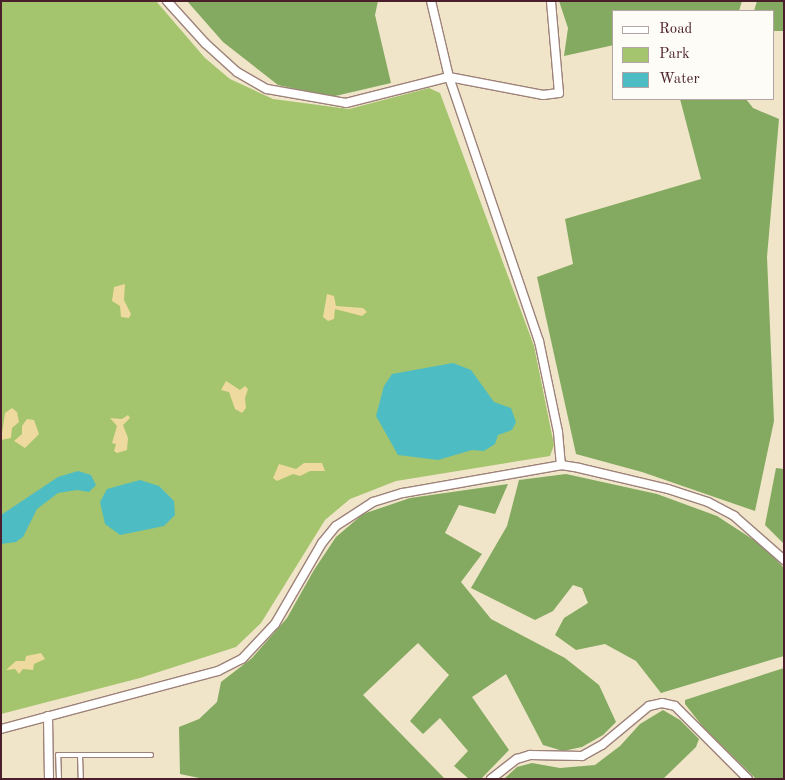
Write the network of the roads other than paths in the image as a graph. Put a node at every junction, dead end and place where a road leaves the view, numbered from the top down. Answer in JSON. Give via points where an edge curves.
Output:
{"nodes":[{"id":1,"x":166,"y":1,"type":"edge"},
{"id":2,"x":431,"y":1,"type":"edge"},
{"id":3,"x":551,"y":1,"type":"edge"},
{"id":4,"x":449,"y":77,"type":"junction"},
{"id":5,"x":561,"y":465,"type":"junction"},
{"id":6,"x":784,"y":560,"type":"edge"},
{"id":7,"x":48,"y":716,"type":"junction"},
{"id":8,"x":1,"y":729,"type":"edge"},
{"id":9,"x":80,"y":755,"type":"junction"},
{"id":10,"x":151,"y":755,"type":"dead end"},
{"id":11,"x":49,"y":779,"type":"edge"},
{"id":12,"x":58,"y":779,"type":"edge"},
{"id":13,"x":80,"y":779,"type":"edge"},
{"id":14,"x":491,"y":779,"type":"edge"},
{"id":15,"x":748,"y":779,"type":"edge"}],
"edges":[{"from":1,"to":4,"type":"street","via":[[237,72],[282,94],[346,103]]},
{"from":2,"to":4,"type":"street"},
{"from":3,"to":4,"type":"street","via":[[559,93],[543,95]]},
{"from":4,"to":5,"type":"street","via":[[540,340],[558,432]]},
{"from":5,"to":6,"type":"street","via":[[668,489],[708,502],[746,526]]},
{"from":5,"to":7,"type":"street","via":[[404,493],[373,502],[336,526],[275,624],[242,659],[218,671]]},
{"from":7,"to":8,"type":"street"},
{"from":7,"to":11,"type":"street"},
{"from":9,"to":10,"type":"lane"},
{"from":9,"to":12,"type":"lane","via":[[58,756]]},
{"from":9,"to":13,"type":"lane"},
{"from":14,"to":15,"type":"street","via":[[517,759],[530,755],[582,756],[602,745],[649,706],[662,703],[675,706]]}]}
